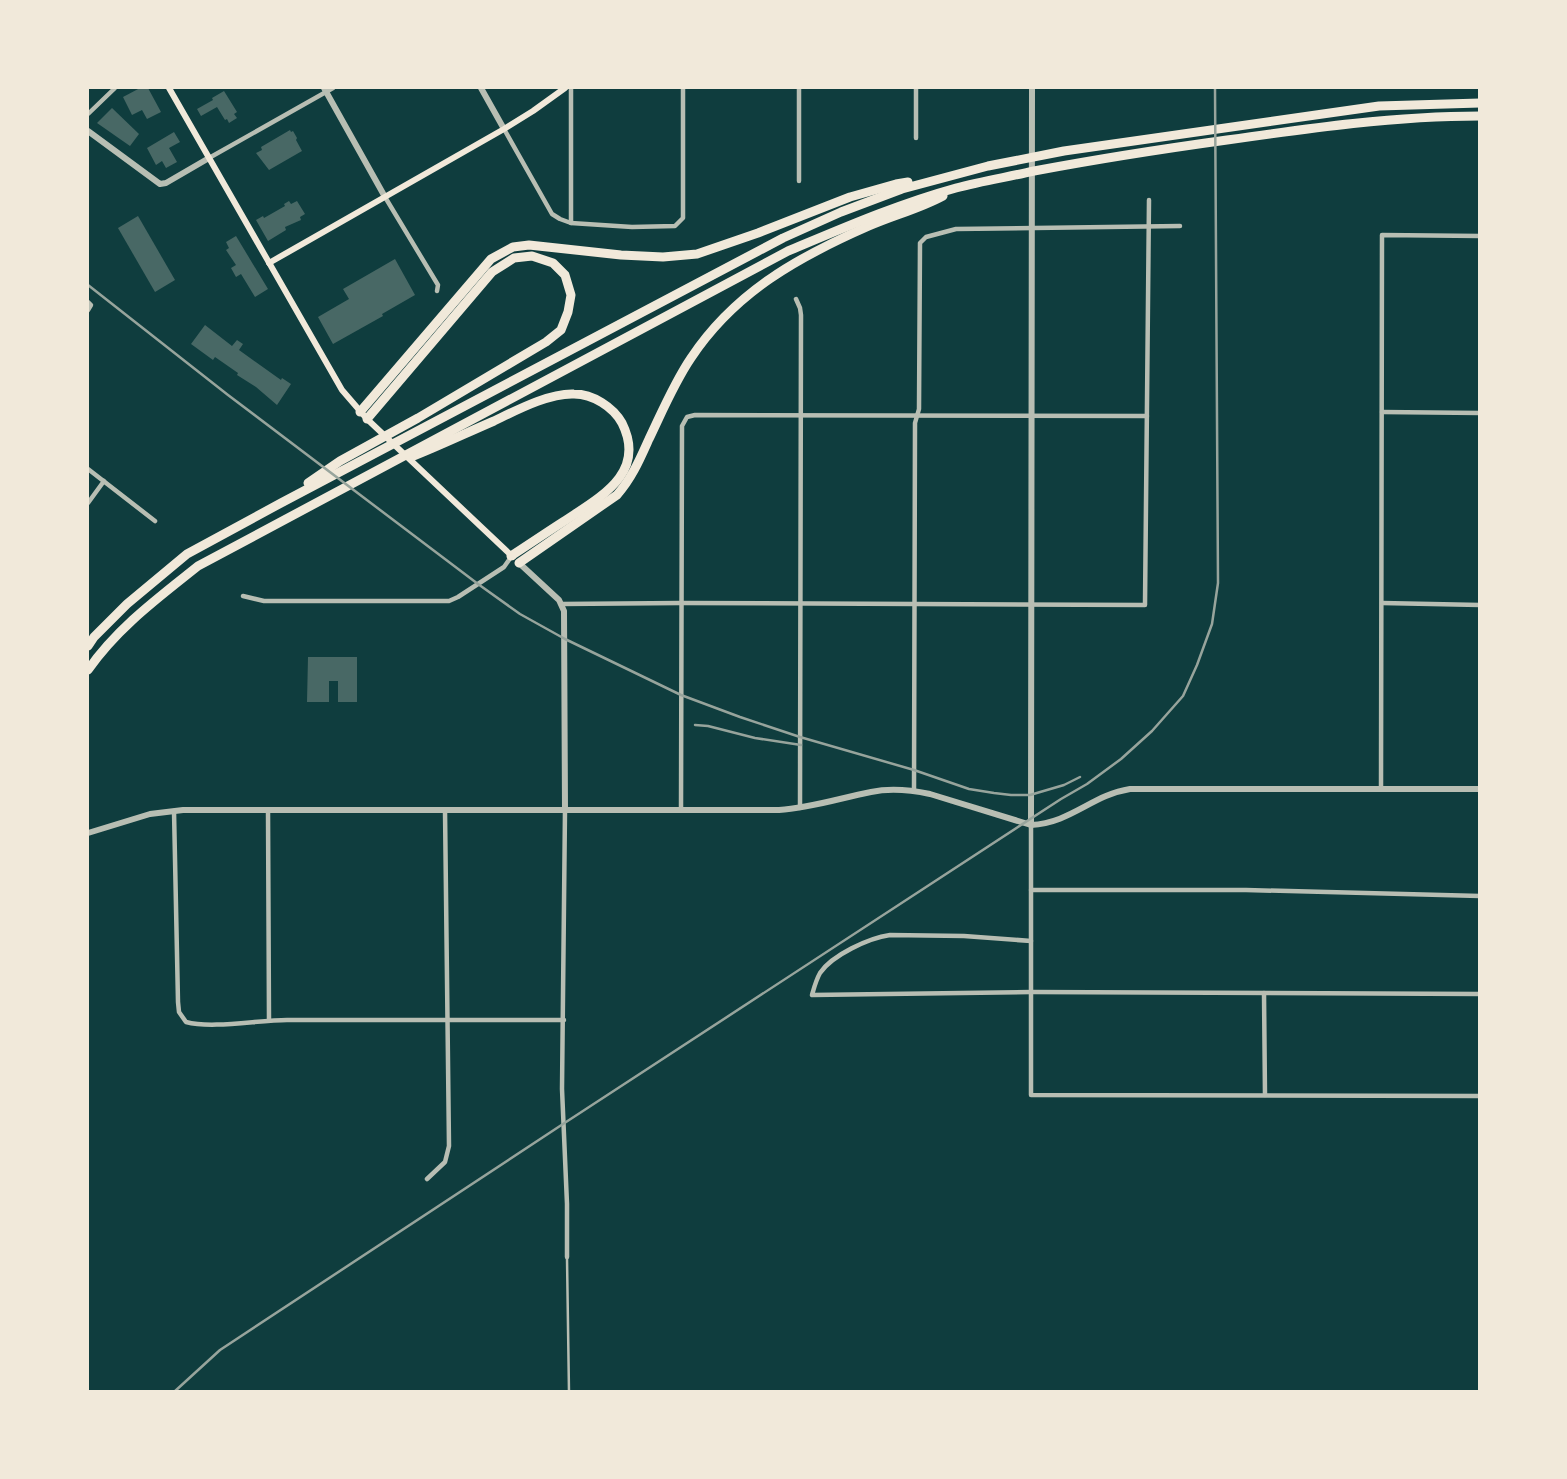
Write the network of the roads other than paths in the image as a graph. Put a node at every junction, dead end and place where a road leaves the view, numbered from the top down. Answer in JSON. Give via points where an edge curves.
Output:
{"nodes":[{"id":1,"x":115,"y":88,"type":"edge"},
{"id":2,"x":169,"y":88,"type":"edge"},
{"id":3,"x":481,"y":88,"type":"edge"},
{"id":4,"x":565,"y":88,"type":"edge"},
{"id":5,"x":571,"y":88,"type":"edge"},
{"id":6,"x":683,"y":88,"type":"edge"},
{"id":7,"x":799,"y":88,"type":"edge"},
{"id":8,"x":916,"y":88,"type":"edge"},
{"id":9,"x":1032,"y":88,"type":"edge"},
{"id":10,"x":328,"y":89,"type":"edge"},
{"id":11,"x":1476,"y":103,"type":"edge"},
{"id":12,"x":88,"y":114,"type":"edge"},
{"id":13,"x":1477,"y":116,"type":"edge"},
{"id":14,"x":503,"y":129,"type":"junction"},
{"id":15,"x":88,"y":131,"type":"edge"},
{"id":16,"x":916,"y":138,"type":"dead end"},
{"id":17,"x":209,"y":158,"type":"junction"},
{"id":18,"x":951,"y":176,"type":"junction"},
{"id":19,"x":799,"y":181,"type":"dead end"},
{"id":20,"x":957,"y":188,"type":"junction"},
{"id":21,"x":385,"y":197,"type":"junction"},
{"id":22,"x":1149,"y":200,"type":"dead end"},
{"id":23,"x":571,"y":223,"type":"junction"},
{"id":24,"x":1180,"y":226,"type":"dead end"},
{"id":25,"x":1032,"y":227,"type":"junction"},
{"id":26,"x":1149,"y":227,"type":"junction"},
{"id":27,"x":1479,"y":236,"type":"edge"},
{"id":28,"x":269,"y":263,"type":"junction"},
{"id":29,"x":437,"y":291,"type":"dead end"},
{"id":30,"x":796,"y":299,"type":"dead end"},
{"id":31,"x":1382,"y":412,"type":"junction"},
{"id":32,"x":1479,"y":413,"type":"edge"},
{"id":33,"x":800,"y":415,"type":"junction"},
{"id":34,"x":363,"y":416,"type":"junction"},
{"id":35,"x":917,"y":416,"type":"junction"},
{"id":36,"x":1032,"y":416,"type":"junction"},
{"id":37,"x":1147,"y":416,"type":"junction"},
{"id":38,"x":438,"y":441,"type":"junction"},
{"id":39,"x":88,"y":469,"type":"edge"},
{"id":40,"x":104,"y":481,"type":"junction"},
{"id":41,"x":88,"y":503,"type":"edge"},
{"id":42,"x":281,"y":503,"type":"junction"},
{"id":43,"x":155,"y":521,"type":"dead end"},
{"id":44,"x":511,"y":556,"type":"junction"},
{"id":45,"x":519,"y":563,"type":"junction"},
{"id":46,"x":504,"y":566,"type":"junction"},
{"id":47,"x":243,"y":596,"type":"dead end"},
{"id":48,"x":681,"y":603,"type":"junction"},
{"id":49,"x":800,"y":603,"type":"junction"},
{"id":50,"x":1382,"y":603,"type":"junction"},
{"id":51,"x":562,"y":604,"type":"junction"},
{"id":52,"x":915,"y":604,"type":"junction"},
{"id":53,"x":1032,"y":604,"type":"junction"},
{"id":54,"x":1479,"y":605,"type":"edge"},
{"id":55,"x":88,"y":646,"type":"edge"},
{"id":56,"x":88,"y":670,"type":"edge"},
{"id":57,"x":1381,"y":789,"type":"junction"},
{"id":58,"x":1479,"y":789,"type":"edge"},
{"id":59,"x":914,"y":790,"type":"junction"},
{"id":60,"x":800,"y":808,"type":"junction"},
{"id":61,"x":268,"y":810,"type":"junction"},
{"id":62,"x":445,"y":810,"type":"junction"},
{"id":63,"x":565,"y":810,"type":"junction"},
{"id":64,"x":681,"y":810,"type":"junction"},
{"id":65,"x":174,"y":811,"type":"junction"},
{"id":66,"x":1031,"y":825,"type":"junction"},
{"id":67,"x":88,"y":833,"type":"edge"},
{"id":68,"x":1031,"y":890,"type":"junction"},
{"id":69,"x":1479,"y":896,"type":"edge"},
{"id":70,"x":1031,"y":941,"type":"junction"},
{"id":71,"x":1031,"y":992,"type":"junction"},
{"id":72,"x":1264,"y":993,"type":"junction"},
{"id":73,"x":1479,"y":994,"type":"edge"},
{"id":74,"x":268,"y":1020,"type":"junction"},
{"id":75,"x":448,"y":1020,"type":"junction"},
{"id":76,"x":564,"y":1020,"type":"junction"},
{"id":77,"x":1265,"y":1095,"type":"junction"},
{"id":78,"x":1479,"y":1096,"type":"edge"},
{"id":79,"x":426,"y":1179,"type":"dead end"},
{"id":80,"x":567,"y":1256,"type":"joint"},
{"id":81,"x":569,"y":1391,"type":"edge"}],
"edges":[{"from":1,"to":12,"type":"street"},
{"from":2,"to":17,"type":"main road"},
{"from":3,"to":14,"type":"street"},
{"from":4,"to":14,"type":"main road"},
{"from":5,"to":23,"type":"street"},
{"from":6,"to":23,"type":"street","via":[[683,218],[670,227]]},
{"from":7,"to":19,"type":"street"},
{"from":8,"to":16,"type":"street"},
{"from":9,"to":25,"type":"street"},
{"from":10,"to":17,"type":"street"},
{"from":10,"to":21,"type":"street"},
{"from":11,"to":18,"type":"highway","via":[[1379,106],[1161,136]]},
{"from":13,"to":20,"type":"highway","via":[[1380,120],[1254,136],[1066,165]]},
{"from":14,"to":21,"type":"main road"},
{"from":14,"to":23,"type":"street","via":[[552,214]]},
{"from":15,"to":17,"type":"street","via":[[160,184]]},
{"from":17,"to":28,"type":"main road"},
{"from":18,"to":34,"type":"highway","via":[[850,197],[697,254],[621,255],[513,247],[491,259]]},
{"from":18,"to":42,"type":"highway","via":[[890,193],[783,238]]},
{"from":20,"to":38,"type":"highway","via":[[788,251]]},
{"from":20,"to":45,"type":"highway","via":[[807,256],[748,295],[691,358],[629,482]]},
{"from":21,"to":28,"type":"main road"},
{"from":21,"to":29,"type":"street","via":[[438,285]]},
{"from":22,"to":26,"type":"street"},
{"from":24,"to":26,"type":"street"},
{"from":25,"to":26,"type":"street"},
{"from":25,"to":35,"type":"street","via":[[945,230],[920,243]]},
{"from":25,"to":36,"type":"street"},
{"from":26,"to":37,"type":"street"},
{"from":27,"to":31,"type":"street","via":[[1382,235]]},
{"from":28,"to":34,"type":"main road","via":[[342,390]]},
{"from":30,"to":33,"type":"street","via":[[801,315]]},
{"from":31,"to":32,"type":"street"},
{"from":31,"to":50,"type":"street"},
{"from":33,"to":35,"type":"street"},
{"from":33,"to":48,"type":"street","via":[[695,415],[684,419]]},
{"from":33,"to":49,"type":"street"},
{"from":34,"to":42,"type":"highway","via":[[492,272],[514,258],[532,256],[553,263],[565,275],[571,295],[561,330],[340,461]]},
{"from":34,"to":44,"type":"main road"},
{"from":35,"to":36,"type":"street"},
{"from":35,"to":52,"type":"street"},
{"from":36,"to":37,"type":"street"},
{"from":36,"to":53,"type":"street"},
{"from":37,"to":53,"type":"street","via":[[1145,605]]},
{"from":38,"to":44,"type":"highway","via":[[557,395],[591,397],[618,416],[629,445],[628,462],[620,478],[607,492]]},
{"from":38,"to":56,"type":"highway","via":[[367,474],[198,566],[139,613],[102,649]]},
{"from":39,"to":40,"type":"street"},
{"from":40,"to":41,"type":"street"},
{"from":40,"to":43,"type":"street"},
{"from":42,"to":55,"type":"highway","via":[[187,554],[127,604]]},
{"from":44,"to":45,"type":"main road"},
{"from":44,"to":46,"type":"street"},
{"from":45,"to":46,"type":"street"},
{"from":45,"to":51,"type":"street"},
{"from":46,"to":47,"type":"street","via":[[449,601],[264,601]]},
{"from":48,"to":49,"type":"street"},
{"from":48,"to":51,"type":"street"},
{"from":48,"to":64,"type":"street"},
{"from":49,"to":52,"type":"street"},
{"from":49,"to":60,"type":"street"},
{"from":50,"to":54,"type":"street"},
{"from":50,"to":57,"type":"street"},
{"from":51,"to":63,"type":"street"},
{"from":52,"to":53,"type":"street"},
{"from":52,"to":59,"type":"street"},
{"from":53,"to":66,"type":"street"},
{"from":57,"to":58,"type":"street"},
{"from":57,"to":66,"type":"street","via":[[1130,789],[1106,795],[1065,818]]},
{"from":59,"to":60,"type":"street","via":[[872,792]]},
{"from":59,"to":66,"type":"street"},
{"from":60,"to":64,"type":"street"},
{"from":61,"to":62,"type":"street"},
{"from":61,"to":65,"type":"street"},
{"from":61,"to":74,"type":"street"},
{"from":62,"to":63,"type":"street"},
{"from":62,"to":75,"type":"street"},
{"from":63,"to":64,"type":"street"},
{"from":63,"to":76,"type":"street"},
{"from":65,"to":67,"type":"street"},
{"from":65,"to":74,"type":"street","via":[[179,1012],[183,1020],[194,1023]]},
{"from":66,"to":68,"type":"street"},
{"from":68,"to":69,"type":"street"},
{"from":68,"to":70,"type":"street"},
{"from":70,"to":71,"type":"street"},
{"from":70,"to":71,"type":"street","via":[[881,936],[826,966],[812,995]]},
{"from":71,"to":72,"type":"street"},
{"from":71,"to":77,"type":"street","via":[[1031,1095]]},
{"from":72,"to":73,"type":"street"},
{"from":72,"to":77,"type":"street"},
{"from":74,"to":75,"type":"street"},
{"from":75,"to":76,"type":"street"},
{"from":75,"to":79,"type":"street","via":[[448,1156]]},
{"from":76,"to":80,"type":"street"},
{"from":77,"to":78,"type":"street"},
{"from":80,"to":81,"type":"lane"}]}
